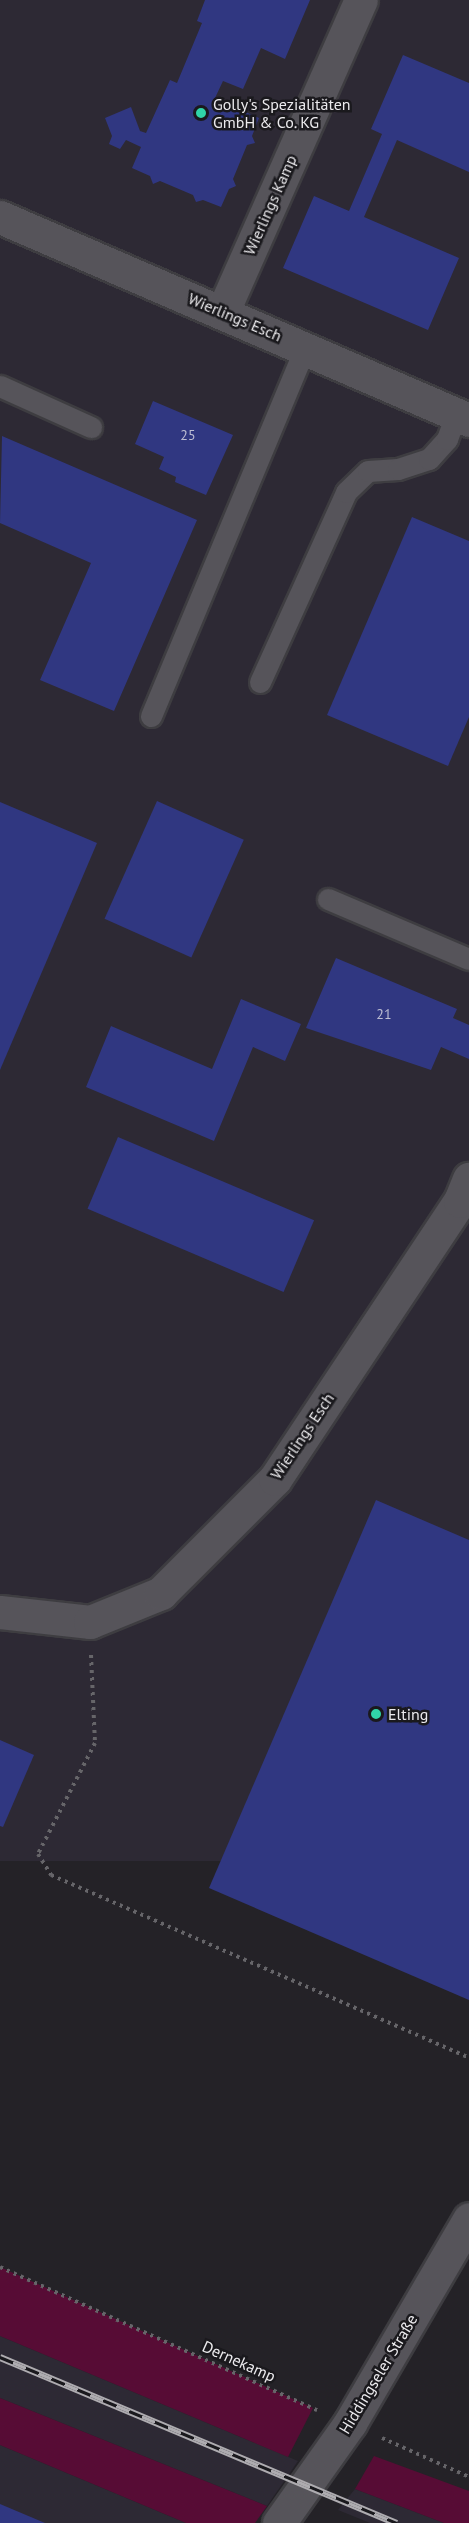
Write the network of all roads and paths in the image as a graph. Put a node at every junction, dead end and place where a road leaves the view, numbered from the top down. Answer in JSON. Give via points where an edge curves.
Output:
{"nodes":[{"id":1,"x":361,"y":0,"type":"edge"},
{"id":2,"x":0,"y":217,"type":"edge"},
{"id":3,"x":223,"y":311,"type":"junction"},
{"id":4,"x":305,"y":347,"type":"junction"},
{"id":5,"x":0,"y":386,"type":"edge"},
{"id":6,"x":463,"y":417,"type":"edge"},
{"id":7,"x":91,"y":427,"type":"dead end"},
{"id":8,"x":260,"y":682,"type":"dead end"},
{"id":9,"x":151,"y":716,"type":"dead end"},
{"id":10,"x":328,"y":899,"type":"dead end"},
{"id":11,"x":469,"y":959,"type":"edge"},
{"id":12,"x":469,"y":1179,"type":"edge"},
{"id":13,"x":0,"y":1612,"type":"edge"},
{"id":14,"x":90,"y":1622,"type":"junction"},
{"id":15,"x":469,"y":2058,"type":"edge"},
{"id":16,"x":469,"y":2219,"type":"edge"},
{"id":17,"x":0,"y":2267,"type":"edge"},
{"id":18,"x":350,"y":2423,"type":"junction"},
{"id":19,"x":469,"y":2477,"type":"edge"},
{"id":20,"x":279,"y":2523,"type":"edge"}],
"edges":[{"from":1,"to":3,"type":"street","name":"Wierlings Kamp"},
{"from":2,"to":3,"type":"street","name":"Wierlings Esch"},
{"from":3,"to":4,"type":"street","name":"Wierlings Esch"},
{"from":4,"to":6,"type":"street","name":"Wierlings Esch"},
{"from":4,"to":9,"type":"lane"},
{"from":5,"to":7,"type":"lane"},
{"from":6,"to":8,"type":"lane","via":[[429,459],[398,469],[368,471],[346,492]]},
{"from":10,"to":11,"type":"lane"},
{"from":12,"to":14,"type":"street","name":"Wierlings Esch","via":[[460,1201],[274,1479],[161,1593]]},
{"from":13,"to":14,"type":"street","name":"Wierlings Esch"},
{"from":14,"to":15,"type":"path","via":[[95,1743],[38,1854],[51,1875]]},
{"from":16,"to":18,"type":"street","name":"Hiddingseler Straße"},
{"from":17,"to":18,"type":"path","name":"Dernekamp"},
{"from":18,"to":19,"type":"path","name":"Dernekamp"},
{"from":18,"to":20,"type":"street","name":"Hiddingseler Straße"}]}
